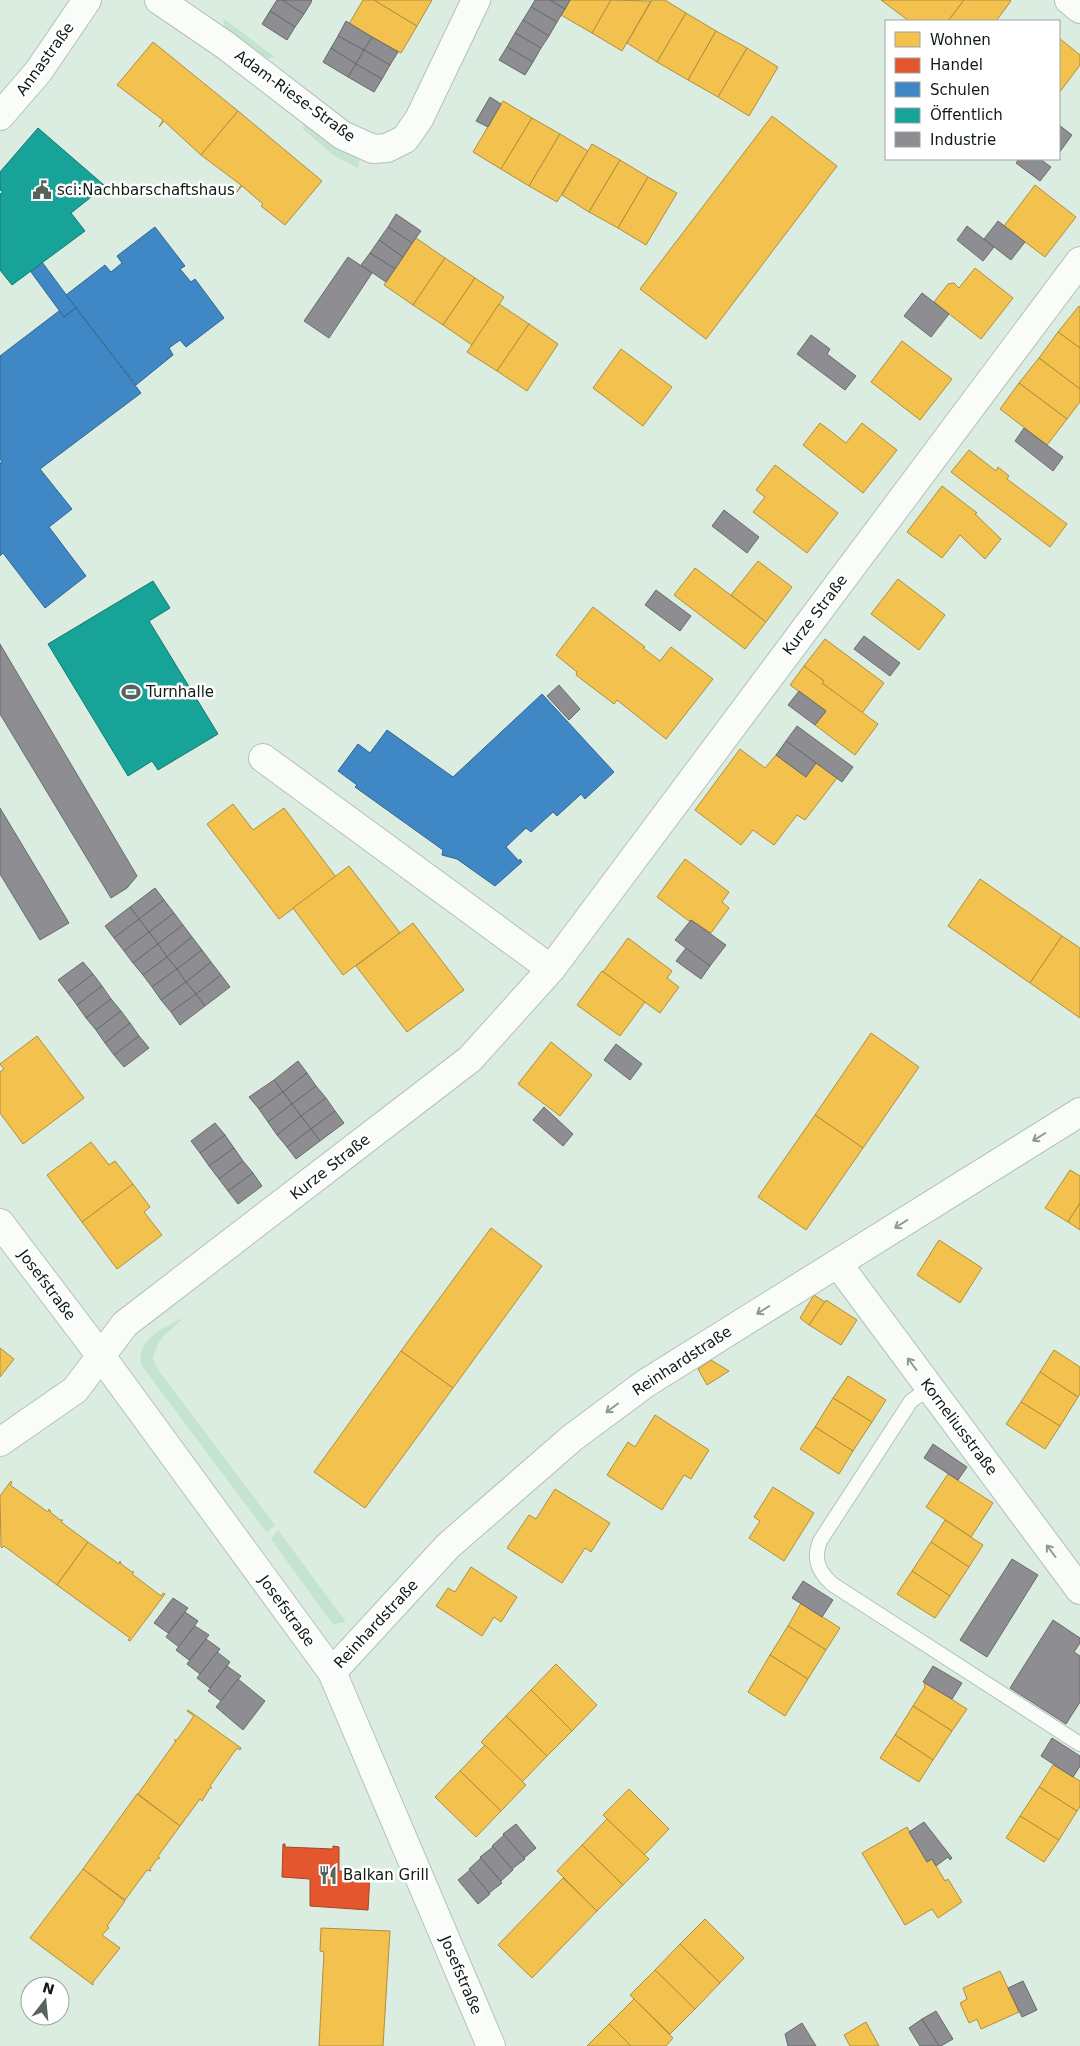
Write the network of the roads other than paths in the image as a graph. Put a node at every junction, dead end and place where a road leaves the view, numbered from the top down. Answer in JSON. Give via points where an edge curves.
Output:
{"nodes":[{"id":1,"x":87,"y":0,"type":"edge"},
{"id":2,"x":160,"y":0,"type":"edge"},
{"id":3,"x":476,"y":0,"type":"edge"},
{"id":4,"x":1068,"y":0,"type":"edge"},
{"id":5,"x":1080,"y":9,"type":"edge"},
{"id":6,"x":0,"y":116,"type":"edge"},
{"id":7,"x":1080,"y":261,"type":"edge"},
{"id":8,"x":263,"y":758,"type":"dead end"},
{"id":9,"x":551,"y":969,"type":"junction"},
{"id":10,"x":1080,"y":1112,"type":"edge"},
{"id":11,"x":0,"y":1223,"type":"edge"},
{"id":12,"x":838,"y":1264,"type":"junction"},
{"id":13,"x":101,"y":1356,"type":"junction"},
{"id":14,"x":930,"y":1388,"type":"junction"},
{"id":15,"x":0,"y":1442,"type":"edge"},
{"id":16,"x":1080,"y":1590,"type":"edge"},
{"id":17,"x":332,"y":1672,"type":"junction"},
{"id":18,"x":1080,"y":1744,"type":"edge"},
{"id":19,"x":491,"y":2046,"type":"edge"}],
"edges":[{"from":1,"to":6,"type":"street","name":"Annastraße","via":[[38,72]]},
{"from":2,"to":3,"type":"street","name":"Adam-Riese-Straße","via":[[225,45],[342,135],[373,148],[387,148],[405,140]]},
{"from":4,"to":5,"type":"street"},
{"from":7,"to":9,"type":"street","name":"Kurze Straße"},
{"from":8,"to":9,"type":"street"},
{"from":9,"to":13,"type":"street","name":"Kurze Straße","via":[[470,1059],[126,1324]]},
{"from":10,"to":12,"type":"street","name":"Reinhardstraße","one_way":true},
{"from":11,"to":13,"type":"street","name":"Josefstraße"},
{"from":14,"to":12,"type":"street","name":"Korneliusstraße","one_way":true},
{"from":12,"to":17,"type":"street","name":"Reinhardstraße","one_way":true,"via":[[646,1383],[572,1438],[448,1546]]},
{"from":13,"to":15,"type":"street","name":"Kurze Straße","via":[[75,1390]]},
{"from":13,"to":17,"type":"street","name":"Josefstraße"},
{"from":16,"to":14,"type":"street","name":"Korneliusstraße","one_way":true},
{"from":14,"to":18,"type":"lane","via":[[911,1401],[820,1541],[816,1555],[818,1568],[832,1584]]},
{"from":17,"to":19,"type":"street","name":"Josefstraße"}]}
